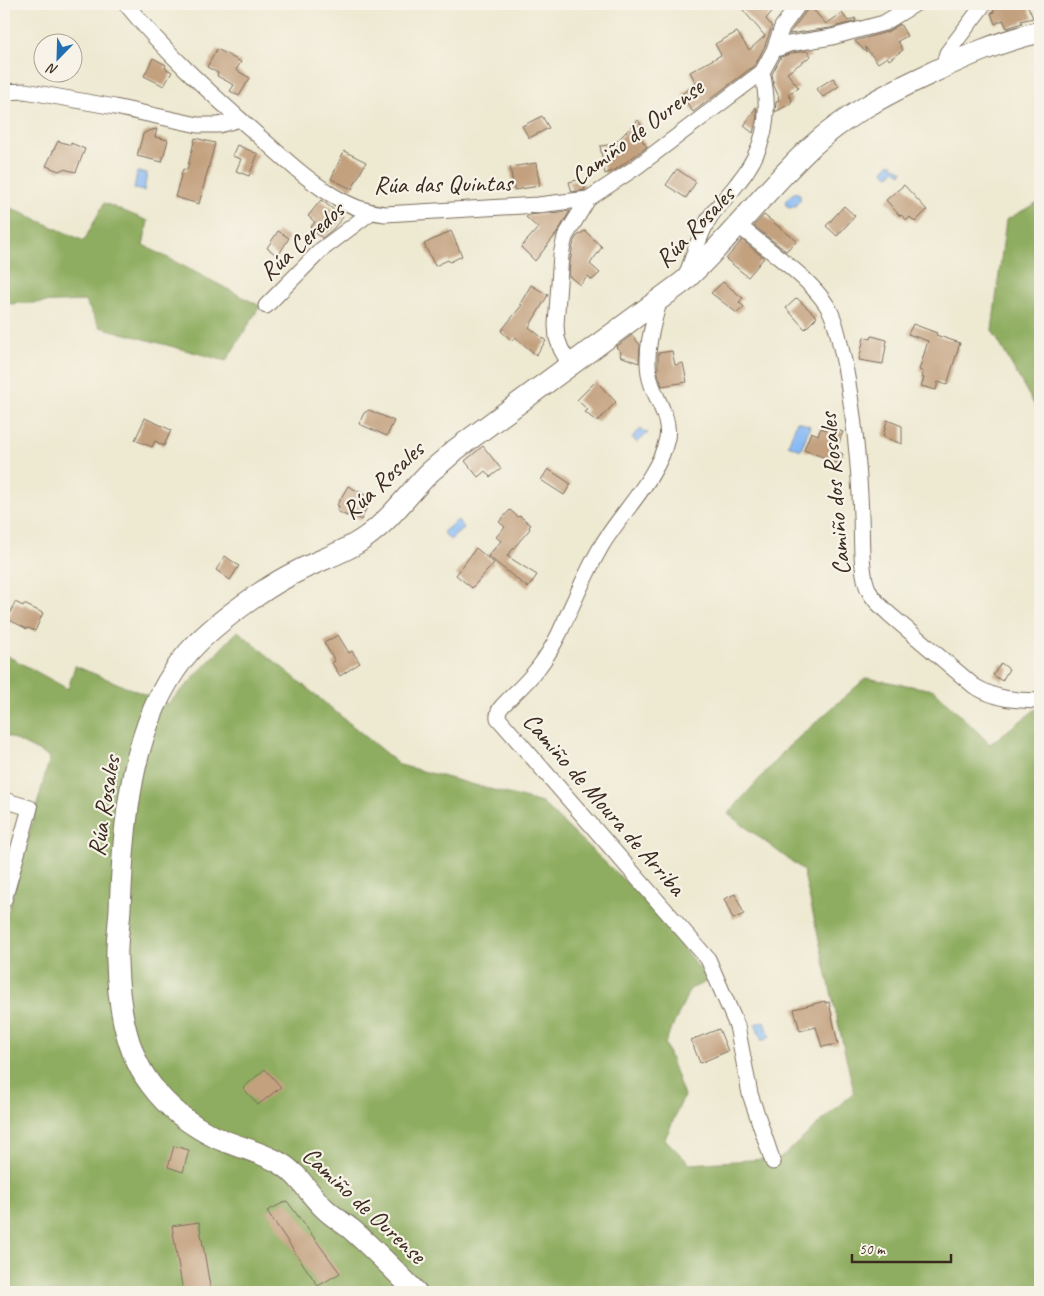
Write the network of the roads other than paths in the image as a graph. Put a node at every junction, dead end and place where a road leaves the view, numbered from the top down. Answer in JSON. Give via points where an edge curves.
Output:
{"nodes":[{"id":1,"x":126,"y":4,"type":"edge"},
{"id":2,"x":799,"y":4,"type":"edge"},
{"id":3,"x":915,"y":4,"type":"edge"},
{"id":4,"x":984,"y":4,"type":"edge"},
{"id":5,"x":1040,"y":32,"type":"edge"},
{"id":6,"x":774,"y":50,"type":"junction"},
{"id":7,"x":943,"y":67,"type":"junction"},
{"id":8,"x":762,"y":72,"type":"junction"},
{"id":9,"x":4,"y":92,"type":"edge"},
{"id":10,"x":240,"y":119,"type":"junction"},
{"id":11,"x":588,"y":199,"type":"junction"},
{"id":12,"x":370,"y":213,"type":"junction"},
{"id":13,"x":738,"y":225,"type":"junction"},
{"id":14,"x":683,"y":282,"type":"junction"},
{"id":15,"x":660,"y":300,"type":"junction"},
{"id":16,"x":266,"y":306,"type":"dead end"},
{"id":17,"x":570,"y":365,"type":"junction"},
{"id":18,"x":1040,"y":701,"type":"edge"},
{"id":19,"x":4,"y":800,"type":"edge"},
{"id":20,"x":4,"y":900,"type":"edge"},
{"id":21,"x":217,"y":1137,"type":"joint"},
{"id":22,"x":773,"y":1162,"type":"dead end"},
{"id":23,"x":416,"y":1292,"type":"edge"}],
"edges":[{"from":1,"to":10,"type":"street","name":"Rúa das Quintas","via":[[158,41]]},
{"from":2,"to":6,"type":"street","via":[[782,27]]},
{"from":3,"to":6,"type":"street","via":[[884,23]]},
{"from":4,"to":7,"type":"street","via":[[947,53]]},
{"from":5,"to":7,"type":"street","name":"Rúa Rosales","via":[[1013,38]]},
{"from":6,"to":8,"type":"street"},
{"from":7,"to":13,"type":"street","name":"Rúa Rosales","via":[[886,94],[833,129],[778,179]]},
{"from":8,"to":11,"type":"street","name":"Camiño de Ourense","via":[[635,168]]},
{"from":8,"to":14,"type":"street","via":[[766,123],[760,145],[746,174],[710,217]]},
{"from":9,"to":10,"type":"street","via":[[25,91],[198,125],[219,125]]},
{"from":10,"to":12,"type":"street","name":"Rúa das Quintas","via":[[311,181]]},
{"from":11,"to":12,"type":"street","name":"Rúa das Quintas","via":[[538,205]]},
{"from":11,"to":17,"type":"street","name":"Camiño de Ourense","via":[[564,237],[561,255],[557,338]]},
{"from":12,"to":16,"type":"street","name":"Rúa Ceredos","via":[[321,250]]},
{"from":13,"to":14,"type":"street","name":"Rúa Rosales"},
{"from":13,"to":18,"type":"street","name":"Camiño dos Rosales","via":[[810,287],[830,312],[838,332],[856,433],[864,570],[869,591],[889,614],[974,686],[990,695]]},
{"from":14,"to":15,"type":"street","name":"Rúa Rosales"},
{"from":15,"to":17,"type":"street","name":"Rúa Rosales"},
{"from":15,"to":22,"type":"street","name":"Camiño de Moura de Arriba","via":[[647,353],[652,387],[668,428],[665,445],[655,468],[603,544],[549,656],[499,709],[498,718],[708,959],[738,1026],[750,1094]]},
{"from":17,"to":21,"type":"street","name":"Rúa Rosales","via":[[455,450],[429,473],[384,523],[363,539],[297,571],[256,596],[208,634],[180,663],[153,710],[133,781],[123,855],[117,960],[123,1014],[134,1056],[150,1085],[194,1125]]},
{"from":19,"to":20,"type":"street","via":[[30,808]]},
{"from":21,"to":23,"type":"street","name":"Camiño de Ourense","via":[[281,1163],[293,1172],[324,1209],[350,1228]]}]}
